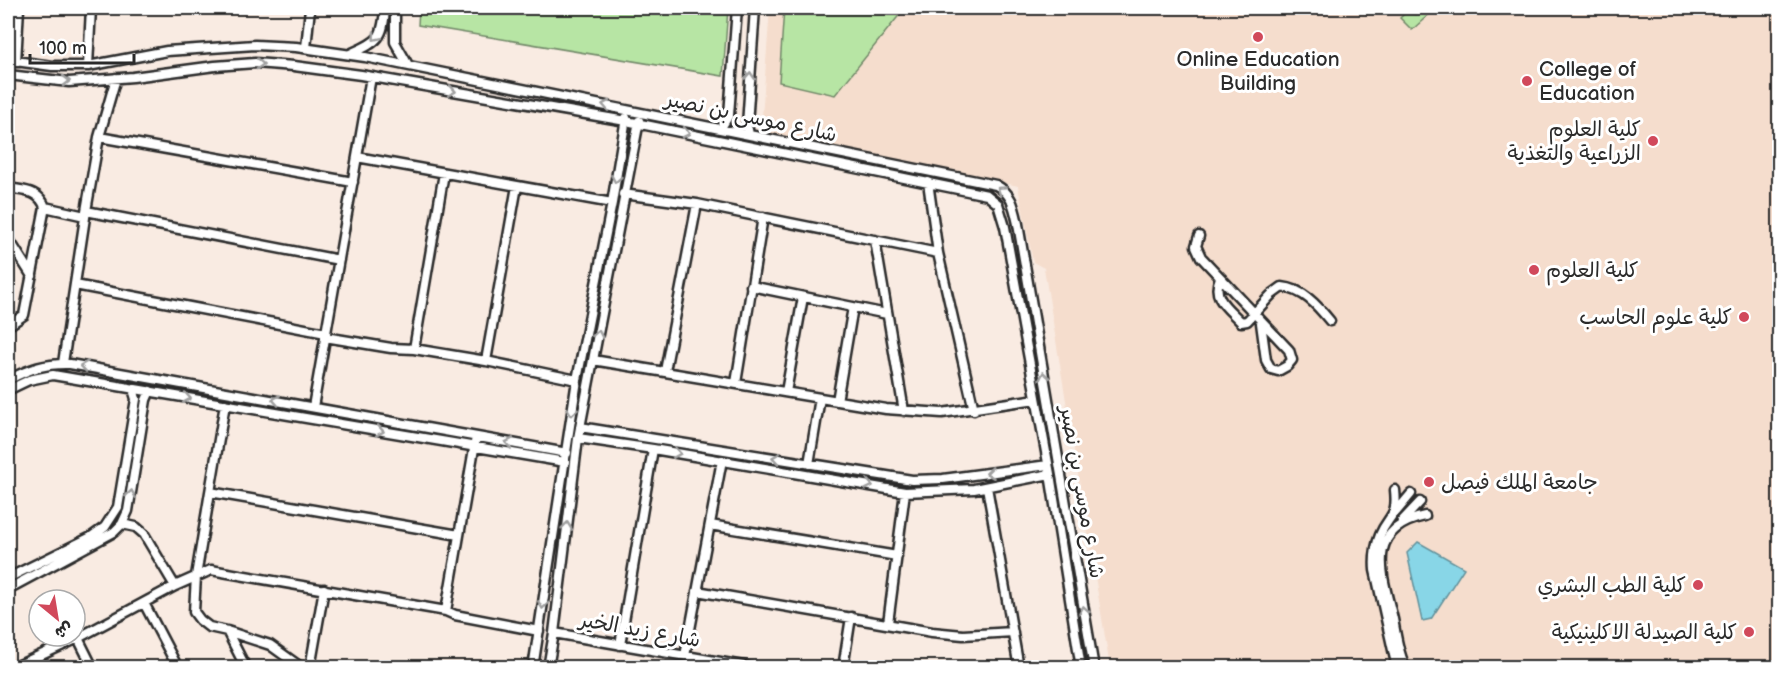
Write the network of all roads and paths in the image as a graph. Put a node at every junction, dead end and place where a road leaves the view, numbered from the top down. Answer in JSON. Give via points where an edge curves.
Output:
{"nodes":[{"id":1,"x":19,"y":8,"type":"edge"},
{"id":2,"x":92,"y":8,"type":"edge"},
{"id":3,"x":310,"y":8,"type":"edge"},
{"id":4,"x":385,"y":8,"type":"edge"},
{"id":5,"x":395,"y":8,"type":"edge"},
{"id":6,"x":737,"y":8,"type":"edge"},
{"id":7,"x":755,"y":8,"type":"edge"},
{"id":8,"x":306,"y":48,"type":"junction"},
{"id":9,"x":350,"y":54,"type":"junction"},
{"id":10,"x":12,"y":61,"type":"edge"},
{"id":11,"x":408,"y":65,"type":"junction"},
{"id":12,"x":88,"y":66,"type":"junction"},
{"id":13,"x":8,"y":75,"type":"edge"},
{"id":14,"x":371,"y":77,"type":"junction"},
{"id":15,"x":116,"y":78,"type":"junction"},
{"id":16,"x":627,"y":110,"type":"junction"},
{"id":17,"x":641,"y":112,"type":"junction"},
{"id":18,"x":626,"y":121,"type":"junction"},
{"id":19,"x":638,"y":124,"type":"junction"},
{"id":20,"x":721,"y":129,"type":"junction"},
{"id":21,"x":749,"y":134,"type":"junction"},
{"id":22,"x":99,"y":137,"type":"junction"},
{"id":23,"x":357,"y":157,"type":"junction"},
{"id":24,"x":444,"y":173,"type":"junction"},
{"id":25,"x":352,"y":182,"type":"junction"},
{"id":26,"x":928,"y":182,"type":"junction"},
{"id":27,"x":517,"y":186,"type":"junction"},
{"id":28,"x":8,"y":188,"type":"edge"},
{"id":29,"x":623,"y":194,"type":"junction"},
{"id":30,"x":612,"y":203,"type":"junction"},
{"id":31,"x":697,"y":204,"type":"junction"},
{"id":32,"x":45,"y":207,"type":"junction"},
{"id":33,"x":86,"y":214,"type":"junction"},
{"id":34,"x":763,"y":217,"type":"junction"},
{"id":35,"x":1199,"y":236,"type":"dead end"},
{"id":36,"x":8,"y":238,"type":"edge"},
{"id":37,"x":874,"y":240,"type":"junction"},
{"id":38,"x":938,"y":253,"type":"junction"},
{"id":39,"x":339,"y":260,"type":"junction"},
{"id":40,"x":32,"y":276,"type":"junction"},
{"id":41,"x":1220,"y":278,"type":"junction"},
{"id":42,"x":75,"y":285,"type":"junction"},
{"id":43,"x":751,"y":286,"type":"junction"},
{"id":44,"x":803,"y":297,"type":"junction"},
{"id":45,"x":853,"y":307,"type":"junction"},
{"id":46,"x":887,"y":314,"type":"junction"},
{"id":47,"x":1254,"y":314,"type":"junction"},
{"id":48,"x":1330,"y":321,"type":"dead end"},
{"id":49,"x":1261,"y":323,"type":"junction"},
{"id":50,"x":8,"y":326,"type":"edge"},
{"id":51,"x":326,"y":335,"type":"junction"},
{"id":52,"x":414,"y":349,"type":"junction"},
{"id":53,"x":593,"y":360,"type":"junction"},
{"id":54,"x":486,"y":361,"type":"junction"},
{"id":55,"x":63,"y":363,"type":"junction"},
{"id":56,"x":665,"y":371,"type":"junction"},
{"id":57,"x":577,"y":380,"type":"junction"},
{"id":58,"x":8,"y":381,"type":"edge"},
{"id":59,"x":736,"y":383,"type":"junction"},
{"id":60,"x":133,"y":388,"type":"junction"},
{"id":61,"x":8,"y":390,"type":"edge"},
{"id":62,"x":150,"y":391,"type":"junction"},
{"id":63,"x":786,"y":392,"type":"junction"},
{"id":64,"x":820,"y":398,"type":"junction"},
{"id":65,"x":1036,"y":399,"type":"junction"},
{"id":66,"x":837,"y":401,"type":"junction"},
{"id":67,"x":225,"y":404,"type":"junction"},
{"id":68,"x":313,"y":407,"type":"junction"},
{"id":69,"x":974,"y":410,"type":"junction"},
{"id":70,"x":904,"y":411,"type":"junction"},
{"id":71,"x":580,"y":427,"type":"junction"},
{"id":72,"x":476,"y":436,"type":"junction"},
{"id":73,"x":578,"y":438,"type":"junction"},
{"id":74,"x":474,"y":447,"type":"junction"},
{"id":75,"x":653,"y":449,"type":"junction"},
{"id":76,"x":566,"y":457,"type":"junction"},
{"id":77,"x":722,"y":460,"type":"junction"},
{"id":78,"x":809,"y":464,"type":"junction"},
{"id":79,"x":831,"y":467,"type":"junction"},
{"id":80,"x":1049,"y":470,"type":"junction"},
{"id":81,"x":829,"y":478,"type":"junction"},
{"id":82,"x":987,"y":487,"type":"junction"},
{"id":83,"x":1395,"y":490,"type":"dead end"},
{"id":84,"x":210,"y":492,"type":"junction"},
{"id":85,"x":905,"y":492,"type":"junction"},
{"id":86,"x":1411,"y":494,"type":"dead end"},
{"id":87,"x":1420,"y":502,"type":"dead end"},
{"id":88,"x":1425,"y":516,"type":"dead end"},
{"id":89,"x":1391,"y":518,"type":"junction"},
{"id":90,"x":122,"y":524,"type":"junction"},
{"id":91,"x":1400,"y":524,"type":"junction"},
{"id":92,"x":710,"y":525,"type":"junction"},
{"id":93,"x":459,"y":535,"type":"junction"},
{"id":94,"x":897,"y":556,"type":"junction"},
{"id":95,"x":196,"y":576,"type":"junction"},
{"id":96,"x":8,"y":578,"type":"edge"},
{"id":97,"x":175,"y":586,"type":"junction"},
{"id":98,"x":8,"y":589,"type":"edge"},
{"id":99,"x":324,"y":589,"type":"junction"},
{"id":100,"x":697,"y":591,"type":"junction"},
{"id":101,"x":144,"y":603,"type":"junction"},
{"id":102,"x":446,"y":611,"type":"junction"},
{"id":103,"x":851,"y":617,"type":"junction"},
{"id":104,"x":888,"y":623,"type":"junction"},
{"id":105,"x":227,"y":631,"type":"junction"},
{"id":106,"x":539,"y":631,"type":"junction"},
{"id":107,"x":1013,"y":632,"type":"junction"},
{"id":108,"x":87,"y":633,"type":"edge"},
{"id":109,"x":554,"y":633,"type":"junction"},
{"id":110,"x":620,"y":645,"type":"junction"},
{"id":111,"x":56,"y":648,"type":"edge"},
{"id":112,"x":83,"y":648,"type":"edge"},
{"id":113,"x":685,"y":656,"type":"junction"},
{"id":114,"x":13,"y":668,"type":"edge"},
{"id":115,"x":93,"y":668,"type":"edge"},
{"id":116,"x":178,"y":668,"type":"edge"},
{"id":117,"x":246,"y":668,"type":"edge"},
{"id":118,"x":302,"y":668,"type":"edge"},
{"id":119,"x":310,"y":668,"type":"edge"},
{"id":120,"x":533,"y":668,"type":"edge"},
{"id":121,"x":548,"y":668,"type":"edge"},
{"id":122,"x":755,"y":668,"type":"edge"},
{"id":123,"x":843,"y":668,"type":"edge"},
{"id":124,"x":1019,"y":668,"type":"edge"},
{"id":125,"x":1081,"y":668,"type":"edge"},
{"id":126,"x":1094,"y":668,"type":"edge"},
{"id":127,"x":1396,"y":668,"type":"edge"},
{"id":128,"x":1406,"y":668,"type":"edge"}],
"edges":[{"from":1,"to":10,"type":"street"},
{"from":2,"to":12,"type":"street"},
{"from":3,"to":8,"type":"street"},
{"from":4,"to":9,"type":"street","one_way":true,"via":[[384,28],[378,38]]},
{"from":5,"to":11,"type":"street","via":[[395,42]]},
{"from":6,"to":20,"type":"street","via":[[729,115]]},
{"from":21,"to":7,"type":"street","one_way":true},
{"from":8,"to":9,"type":"street","name":"شارع موسى بن نصير"},
{"from":8,"to":12,"type":"street","name":"شارع موسى بن نصير","via":[[255,45],[167,51]]},
{"from":9,"to":11,"type":"street","name":"شارع موسى بن نصير"},
{"from":10,"to":12,"type":"street","name":"شارع موسى بن نصير"},
{"from":16,"to":11,"type":"street","name":"شارع موسى بن نصير","one_way":true},
{"from":13,"to":15,"type":"street","name":"شارع موسى بن نصير","one_way":true,"via":[[62,82]]},
{"from":15,"to":14,"type":"street","name":"شارع موسى بن نصير","one_way":true,"via":[[255,63]]},
{"from":14,"to":18,"type":"street","name":"شارع موسى بن نصير","one_way":true},
{"from":14,"to":23,"type":"street"},
{"from":15,"to":22,"type":"street"},
{"from":16,"to":17,"type":"street","name":"شارع موسى بن نصير"},
{"from":16,"to":18,"type":"street"},
{"from":17,"to":19,"type":"street"},
{"from":17,"to":20,"type":"street","name":"شارع موسى بن نصير"},
{"from":18,"to":19,"type":"street","name":"شارع موسى بن نصير"},
{"from":18,"to":30,"type":"street","one_way":true},
{"from":19,"to":26,"type":"street","name":"شارع موسى بن نصير","one_way":true},
{"from":19,"to":29,"type":"street"},
{"from":20,"to":21,"type":"street","name":"شارع موسى بن نصير"},
{"from":126,"to":21,"type":"street","name":"شارع موسى بن نصير","one_way":true,"via":[[1011,197],[996,185]]},
{"from":22,"to":25,"type":"street"},
{"from":22,"to":33,"type":"street"},
{"from":23,"to":24,"type":"street"},
{"from":23,"to":25,"type":"street"},
{"from":24,"to":27,"type":"street"},
{"from":24,"to":52,"type":"street"},
{"from":25,"to":39,"type":"street"},
{"from":26,"to":38,"type":"street"},
{"from":26,"to":65,"type":"street","name":"شارع موسى بن نصير","via":[[987,195],[998,204]]},
{"from":27,"to":30,"type":"street"},
{"from":27,"to":54,"type":"street"},
{"from":28,"to":32,"type":"street","via":[[39,195]]},
{"from":29,"to":31,"type":"street"},
{"from":53,"to":29,"type":"street","one_way":true},
{"from":30,"to":57,"type":"street"},
{"from":31,"to":34,"type":"street"},
{"from":31,"to":56,"type":"street"},
{"from":32,"to":33,"type":"street"},
{"from":32,"to":40,"type":"street"},
{"from":33,"to":39,"type":"street"},
{"from":33,"to":42,"type":"street"},
{"from":34,"to":37,"type":"street"},
{"from":34,"to":43,"type":"street"},
{"from":35,"to":41,"type":"street","via":[[1197,250]]},
{"from":36,"to":40,"type":"street"},
{"from":37,"to":38,"type":"street"},
{"from":37,"to":46,"type":"street"},
{"from":38,"to":69,"type":"street"},
{"from":39,"to":51,"type":"street"},
{"from":40,"to":50,"type":"street","via":[[24,315]]},
{"from":41,"to":47,"type":"street"},
{"from":41,"to":47,"type":"street","via":[[1216,286],[1218,299],[1241,321]]},
{"from":42,"to":51,"type":"street"},
{"from":42,"to":55,"type":"street"},
{"from":43,"to":44,"type":"street"},
{"from":43,"to":59,"type":"street"},
{"from":44,"to":45,"type":"street"},
{"from":44,"to":63,"type":"street"},
{"from":45,"to":46,"type":"street"},
{"from":45,"to":66,"type":"street"},
{"from":46,"to":70,"type":"street"},
{"from":47,"to":48,"type":"street","via":[[1282,287],[1293,288]]},
{"from":47,"to":49,"type":"street"},
{"from":49,"to":49,"type":"street","via":[[1289,350],[1292,360],[1278,371],[1271,369],[1266,360]]},
{"from":51,"to":52,"type":"street"},
{"from":51,"to":68,"type":"street"},
{"from":52,"to":54,"type":"street"},
{"from":53,"to":56,"type":"street"},
{"from":53,"to":71,"type":"street"},
{"from":54,"to":57,"type":"street"},
{"from":55,"to":58,"type":"street","via":[[30,369]]},
{"from":68,"to":55,"type":"street","one_way":true},
{"from":56,"to":59,"type":"street"},
{"from":57,"to":76,"type":"street","one_way":true},
{"from":59,"to":63,"type":"street"},
{"from":60,"to":61,"type":"street","via":[[52,375]]},
{"from":60,"to":62,"type":"street"},
{"from":60,"to":96,"type":"street","via":[[136,399],[117,507],[105,527]]},
{"from":62,"to":67,"type":"street","one_way":true},
{"from":90,"to":62,"type":"street","one_way":true,"via":[[128,511]]},
{"from":63,"to":64,"type":"street"},
{"from":64,"to":66,"type":"street"},
{"from":64,"to":78,"type":"street"},
{"from":65,"to":69,"type":"street"},
{"from":65,"to":80,"type":"street","name":"شارع موسى بن نصير"},
{"from":66,"to":70,"type":"street"},
{"from":67,"to":74,"type":"street","one_way":true},
{"from":67,"to":84,"type":"street"},
{"from":68,"to":72,"type":"street"},
{"from":69,"to":70,"type":"street"},
{"from":71,"to":73,"type":"street"},
{"from":78,"to":71,"type":"street","one_way":true},
{"from":72,"to":74,"type":"street"},
{"from":76,"to":72,"type":"street","one_way":true},
{"from":73,"to":75,"type":"street"},
{"from":109,"to":73,"type":"street","one_way":true},
{"from":74,"to":76,"type":"street"},
{"from":74,"to":93,"type":"street"},
{"from":75,"to":77,"type":"street","one_way":true},
{"from":75,"to":110,"type":"street"},
{"from":76,"to":106,"type":"street","one_way":true},
{"from":77,"to":81,"type":"street"},
{"from":77,"to":92,"type":"street"},
{"from":78,"to":79,"type":"street"},
{"from":80,"to":79,"type":"street","one_way":true,"via":[[912,480]]},
{"from":79,"to":81,"type":"street"},
{"from":80,"to":82,"type":"street"},
{"from":80,"to":125,"type":"street","name":"شارع موسى بن نصير"},
{"from":81,"to":85,"type":"street","one_way":true},
{"from":82,"to":85,"type":"street"},
{"from":82,"to":107,"type":"street"},
{"from":83,"to":89,"type":"street","via":[[1397,506]]},
{"from":84,"to":93,"type":"street"},
{"from":84,"to":95,"type":"street"},
{"from":85,"to":94,"type":"street"},
{"from":86,"to":89,"type":"street"},
{"from":87,"to":91,"type":"street"},
{"from":88,"to":91,"type":"street"},
{"from":89,"to":127,"type":"street","via":[[1374,554]]},
{"from":90,"to":97,"type":"street","via":[[136,527],[144,534]]},
{"from":90,"to":98,"type":"street"},
{"from":91,"to":128,"type":"street","via":[[1383,544],[1380,561]]},
{"from":92,"to":94,"type":"street"},
{"from":92,"to":100,"type":"street"},
{"from":93,"to":102,"type":"street"},
{"from":94,"to":104,"type":"street"},
{"from":95,"to":97,"type":"street"},
{"from":95,"to":99,"type":"street","via":[[211,570]]},
{"from":95,"to":105,"type":"street","via":[[194,612],[209,627]]},
{"from":97,"to":101,"type":"street"},
{"from":99,"to":102,"type":"street"},
{"from":99,"to":119,"type":"street"},
{"from":100,"to":103,"type":"street"},
{"from":100,"to":113,"type":"street"},
{"from":101,"to":108,"type":"street"},
{"from":101,"to":116,"type":"street"},
{"from":102,"to":106,"type":"street"},
{"from":103,"to":104,"type":"street"},
{"from":103,"to":123,"type":"street"},
{"from":104,"to":107,"type":"street","via":[[963,635]]},
{"from":105,"to":117,"type":"street"},
{"from":105,"to":118,"type":"street","via":[[270,645]]},
{"from":106,"to":120,"type":"street"},
{"from":107,"to":124,"type":"street"},
{"from":109,"to":110,"type":"street","name":"شارع زيد الخير"},
{"from":109,"to":121,"type":"street"},
{"from":110,"to":113,"type":"street","name":"شارع زيد الخير"},
{"from":111,"to":114,"type":"street"},
{"from":112,"to":115,"type":"street"},
{"from":113,"to":122,"type":"street","name":"شارع زيد الخير"}]}
